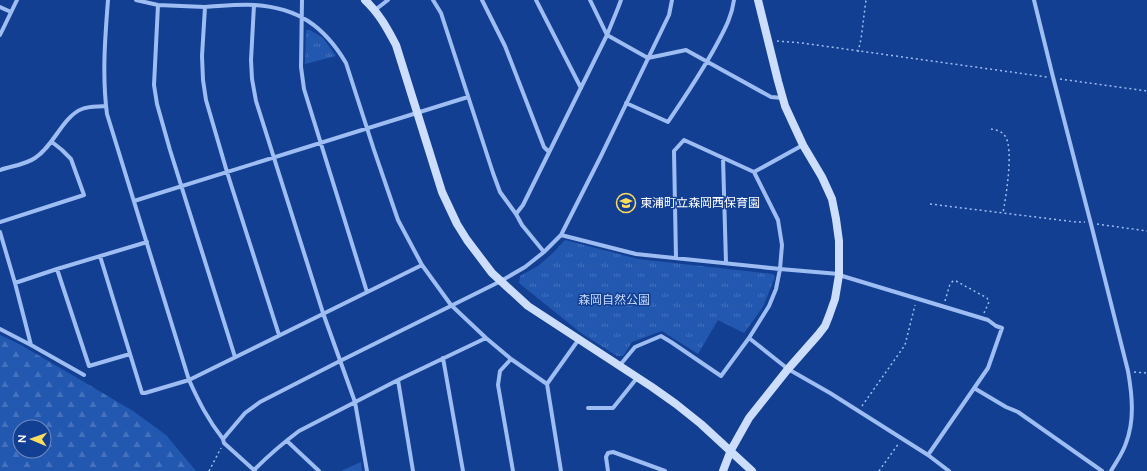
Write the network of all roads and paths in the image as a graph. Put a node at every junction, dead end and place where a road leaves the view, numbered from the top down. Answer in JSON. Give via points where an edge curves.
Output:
{"nodes":[{"id":1,"x":17,"y":0,"type":"edge"},
{"id":2,"x":108,"y":0,"type":"edge"},
{"id":3,"x":136,"y":0,"type":"edge"},
{"id":4,"x":302,"y":0,"type":"edge"},
{"id":5,"x":365,"y":0,"type":"edge"},
{"id":6,"x":388,"y":0,"type":"edge"},
{"id":7,"x":433,"y":0,"type":"edge"},
{"id":8,"x":482,"y":0,"type":"edge"},
{"id":9,"x":536,"y":0,"type":"edge"},
{"id":10,"x":590,"y":0,"type":"edge"},
{"id":11,"x":621,"y":0,"type":"edge"},
{"id":12,"x":672,"y":0,"type":"edge"},
{"id":13,"x":734,"y":0,"type":"edge"},
{"id":14,"x":758,"y":0,"type":"edge"},
{"id":15,"x":866,"y":0,"type":"edge"},
{"id":16,"x":1034,"y":0,"type":"edge"},
{"id":17,"x":158,"y":5,"type":"junction"},
{"id":18,"x":254,"y":5,"type":"junction"},
{"id":19,"x":0,"y":7,"type":"edge"},
{"id":20,"x":205,"y":7,"type":"junction"},
{"id":21,"x":375,"y":10,"type":"junction"},
{"id":22,"x":11,"y":12,"type":"junction"},
{"id":23,"x":301,"y":17,"type":"junction"},
{"id":24,"x":0,"y":35,"type":"edge"},
{"id":25,"x":607,"y":35,"type":"junction"},
{"id":26,"x":767,"y":40,"type":"junction"},
{"id":27,"x":858,"y":52,"type":"junction"},
{"id":28,"x":648,"y":58,"type":"junction"},
{"id":29,"x":708,"y":62,"type":"junction"},
{"id":30,"x":1053,"y":78,"type":"junction"},
{"id":31,"x":581,"y":88,"type":"junction"},
{"id":32,"x":1147,"y":91,"type":"edge"},
{"id":33,"x":468,"y":97,"type":"junction"},
{"id":34,"x":783,"y":98,"type":"junction"},
{"id":35,"x":626,"y":103,"type":"junction"},
{"id":36,"x":106,"y":106,"type":"junction"},
{"id":37,"x":417,"y":114,"type":"junction"},
{"id":38,"x":368,"y":128,"type":"junction"},
{"id":39,"x":991,"y":129,"type":"dead end"},
{"id":40,"x":52,"y":142,"type":"junction"},
{"id":41,"x":320,"y":143,"type":"junction"},
{"id":42,"x":803,"y":145,"type":"junction"},
{"id":43,"x":549,"y":152,"type":"junction"},
{"id":44,"x":274,"y":158,"type":"junction"},
{"id":45,"x":722,"y":158,"type":"junction"},
{"id":46,"x":0,"y":170,"type":"edge"},
{"id":47,"x":227,"y":172,"type":"junction"},
{"id":48,"x":754,"y":172,"type":"junction"},
{"id":49,"x":181,"y":186,"type":"junction"},
{"id":50,"x":134,"y":200,"type":"junction"},
{"id":51,"x":930,"y":204,"type":"dead end"},
{"id":52,"x":1003,"y":213,"type":"junction"},
{"id":53,"x":516,"y":214,"type":"junction"},
{"id":54,"x":0,"y":222,"type":"edge"},
{"id":55,"x":1091,"y":223,"type":"junction"},
{"id":56,"x":1147,"y":231,"type":"edge"},
{"id":57,"x":0,"y":232,"type":"edge"},
{"id":58,"x":561,"y":235,"type":"junction"},
{"id":59,"x":147,"y":242,"type":"junction"},
{"id":60,"x":6,"y":251,"type":"junction"},
{"id":61,"x":0,"y":252,"type":"edge"},
{"id":62,"x":544,"y":252,"type":"junction"},
{"id":63,"x":100,"y":256,"type":"junction"},
{"id":64,"x":676,"y":258,"type":"junction"},
{"id":65,"x":726,"y":263,"type":"junction"},
{"id":66,"x":422,"y":264,"type":"junction"},
{"id":67,"x":57,"y":269,"type":"junction"},
{"id":68,"x":780,"y":269,"type":"junction"},
{"id":69,"x":839,"y":274,"type":"junction"},
{"id":70,"x":501,"y":281,"type":"junction"},
{"id":71,"x":15,"y":283,"type":"junction"},
{"id":72,"x":367,"y":292,"type":"junction"},
{"id":73,"x":917,"y":299,"type":"junction"},
{"id":74,"x":451,"y":305,"type":"junction"},
{"id":75,"x":943,"y":307,"type":"junction"},
{"id":76,"x":323,"y":314,"type":"junction"},
{"id":77,"x":981,"y":318,"type":"junction"},
{"id":78,"x":0,"y":329,"type":"edge"},
{"id":79,"x":279,"y":335,"type":"junction"},
{"id":80,"x":486,"y":338,"type":"junction"},
{"id":81,"x":749,"y":338,"type":"junction"},
{"id":82,"x":580,"y":339,"type":"junction"},
{"id":83,"x":31,"y":345,"type":"junction"},
{"id":84,"x":130,"y":354,"type":"junction"},
{"id":85,"x":235,"y":357,"type":"junction"},
{"id":86,"x":443,"y":358,"type":"junction"},
{"id":87,"x":511,"y":359,"type":"junction"},
{"id":88,"x":340,"y":361,"type":"junction"},
{"id":89,"x":620,"y":365,"type":"junction"},
{"id":90,"x":788,"y":369,"type":"junction"},
{"id":91,"x":1128,"y":371,"type":"junction"},
{"id":92,"x":1147,"y":373,"type":"edge"},
{"id":93,"x":84,"y":375,"type":"dead end"},
{"id":94,"x":637,"y":378,"type":"junction"},
{"id":95,"x":190,"y":380,"type":"junction"},
{"id":96,"x":398,"y":380,"type":"junction"},
{"id":97,"x":547,"y":384,"type":"junction"},
{"id":98,"x":974,"y":388,"type":"junction"},
{"id":99,"x":355,"y":402,"type":"junction"},
{"id":100,"x":588,"y":408,"type":"dead end"},
{"id":101,"x":858,"y":411,"type":"junction"},
{"id":102,"x":902,"y":439,"type":"junction"},
{"id":103,"x":223,"y":441,"type":"junction"},
{"id":104,"x":287,"y":441,"type":"junction"},
{"id":105,"x":731,"y":450,"type":"junction"},
{"id":106,"x":928,"y":455,"type":"junction"},
{"id":107,"x":209,"y":471,"type":"edge"},
{"id":108,"x":254,"y":471,"type":"edge"},
{"id":109,"x":319,"y":471,"type":"edge"},
{"id":110,"x":367,"y":471,"type":"edge"},
{"id":111,"x":414,"y":471,"type":"edge"},
{"id":112,"x":463,"y":471,"type":"edge"},
{"id":113,"x":513,"y":471,"type":"edge"},
{"id":114,"x":562,"y":471,"type":"edge"},
{"id":115,"x":608,"y":471,"type":"edge"},
{"id":116,"x":665,"y":471,"type":"edge"},
{"id":117,"x":722,"y":471,"type":"edge"},
{"id":118,"x":752,"y":471,"type":"edge"},
{"id":119,"x":879,"y":471,"type":"edge"},
{"id":120,"x":949,"y":471,"type":"edge"},
{"id":121,"x":1102,"y":471,"type":"edge"},
{"id":122,"x":1111,"y":471,"type":"edge"}],
"edges":[{"from":1,"to":22,"type":"street"},
{"from":2,"to":36,"type":"street","via":[[104,66]]},
{"from":3,"to":17,"type":"street"},
{"from":4,"to":23,"type":"street"},
{"from":5,"to":21,"type":"street"},
{"from":6,"to":21,"type":"street"},
{"from":7,"to":33,"type":"street","via":[[441,13]]},
{"from":8,"to":43,"type":"street","via":[[505,46],[544,147]]},
{"from":9,"to":31,"type":"street"},
{"from":10,"to":25,"type":"street"},
{"from":11,"to":25,"type":"street"},
{"from":12,"to":28,"type":"street","via":[[669,15]]},
{"from":13,"to":29,"type":"street","via":[[728,24]]},
{"from":14,"to":26,"type":"street"},
{"from":15,"to":27,"type":"path"},
{"from":16,"to":30,"type":"street"},
{"from":17,"to":20,"type":"street"},
{"from":17,"to":49,"type":"street","via":[[154,85],[157,104]]},
{"from":18,"to":20,"type":"street"},
{"from":18,"to":23,"type":"street","via":[[279,8]]},
{"from":18,"to":44,"type":"street","via":[[252,80]]},
{"from":19,"to":22,"type":"street"},
{"from":20,"to":47,"type":"street","via":[[203,80],[206,100]]},
{"from":21,"to":37,"type":"street","via":[[396,45]]},
{"from":22,"to":24,"type":"street"},
{"from":23,"to":38,"type":"street","via":[[317,27],[339,50],[346,63]]},
{"from":23,"to":41,"type":"street","via":[[301,67],[304,89]]},
{"from":25,"to":28,"type":"street"},
{"from":25,"to":31,"type":"street"},
{"from":26,"to":27,"type":"path"},
{"from":26,"to":34,"type":"street"},
{"from":27,"to":30,"type":"path"},
{"from":28,"to":29,"type":"street","via":[[686,50]]},
{"from":28,"to":35,"type":"street"},
{"from":29,"to":34,"type":"street","via":[[771,96]]},
{"from":29,"to":35,"type":"street","via":[[668,122]]},
{"from":30,"to":32,"type":"path"},
{"from":30,"to":55,"type":"street"},
{"from":31,"to":43,"type":"street"},
{"from":33,"to":37,"type":"street"},
{"from":33,"to":53,"type":"street","via":[[500,192]]},
{"from":34,"to":42,"type":"street"},
{"from":35,"to":58,"type":"street"},
{"from":36,"to":40,"type":"street","via":[[82,109],[74,114]]},
{"from":36,"to":50,"type":"street"},
{"from":37,"to":38,"type":"street"},
{"from":37,"to":70,"type":"street","via":[[442,192],[457,224],[478,256]]},
{"from":38,"to":41,"type":"street"},
{"from":38,"to":66,"type":"street","via":[[398,220]]},
{"from":39,"to":52,"type":"path","via":[[1002,132],[1009,146]]},
{"from":40,"to":46,"type":"street","via":[[35,158]]},
{"from":40,"to":54,"type":"street","via":[[71,160],[84,195]]},
{"from":41,"to":44,"type":"street"},
{"from":41,"to":72,"type":"street"},
{"from":42,"to":48,"type":"street"},
{"from":42,"to":69,"type":"street","via":[[832,199],[839,241]]},
{"from":43,"to":53,"type":"street"},
{"from":44,"to":47,"type":"street"},
{"from":44,"to":76,"type":"street"},
{"from":45,"to":48,"type":"street"},
{"from":45,"to":64,"type":"street","via":[[684,140],[674,151]]},
{"from":45,"to":65,"type":"street"},
{"from":47,"to":49,"type":"street"},
{"from":47,"to":79,"type":"street"},
{"from":48,"to":68,"type":"street","via":[[778,220],[782,244]]},
{"from":49,"to":50,"type":"street"},
{"from":49,"to":85,"type":"street"},
{"from":50,"to":59,"type":"street"},
{"from":51,"to":52,"type":"path"},
{"from":52,"to":55,"type":"path"},
{"from":53,"to":62,"type":"street"},
{"from":55,"to":56,"type":"path"},
{"from":55,"to":91,"type":"street"},
{"from":57,"to":60,"type":"street"},
{"from":58,"to":62,"type":"street"},
{"from":58,"to":64,"type":"street","via":[[636,254]]},
{"from":59,"to":63,"type":"street"},
{"from":59,"to":95,"type":"street"},
{"from":60,"to":61,"type":"street"},
{"from":60,"to":71,"type":"street"},
{"from":62,"to":70,"type":"street"},
{"from":63,"to":67,"type":"street"},
{"from":63,"to":84,"type":"street"},
{"from":64,"to":65,"type":"street"},
{"from":65,"to":68,"type":"street"},
{"from":66,"to":72,"type":"street"},
{"from":66,"to":74,"type":"street"},
{"from":67,"to":71,"type":"street"},
{"from":67,"to":84,"type":"street","via":[[89,366]]},
{"from":68,"to":69,"type":"street"},
{"from":68,"to":81,"type":"street","via":[[769,306]]},
{"from":69,"to":73,"type":"street"},
{"from":69,"to":90,"type":"street","via":[[835,299],[824,326]]},
{"from":70,"to":74,"type":"street"},
{"from":70,"to":82,"type":"street","via":[[528,306]]},
{"from":71,"to":83,"type":"street"},
{"from":72,"to":76,"type":"street"},
{"from":73,"to":75,"type":"street"},
{"from":73,"to":101,"type":"path","via":[[905,346]]},
{"from":74,"to":80,"type":"street"},
{"from":74,"to":88,"type":"street"},
{"from":75,"to":77,"type":"street"},
{"from":75,"to":77,"type":"path","via":[[950,284],[956,281],[988,299]]},
{"from":76,"to":79,"type":"street"},
{"from":76,"to":88,"type":"street"},
{"from":77,"to":98,"type":"street","via":[[1002,328],[988,368]]},
{"from":78,"to":83,"type":"street"},
{"from":79,"to":85,"type":"street"},
{"from":80,"to":86,"type":"street"},
{"from":80,"to":87,"type":"street"},
{"from":81,"to":89,"type":"street","via":[[721,376],[661,336],[635,347]]},
{"from":81,"to":90,"type":"street"},
{"from":82,"to":89,"type":"street"},
{"from":82,"to":97,"type":"street"},
{"from":83,"to":93,"type":"street"},
{"from":84,"to":95,"type":"street","via":[[142,393]]},
{"from":85,"to":95,"type":"street"},
{"from":86,"to":96,"type":"street"},
{"from":86,"to":112,"type":"street"},
{"from":87,"to":97,"type":"street"},
{"from":87,"to":113,"type":"street","via":[[500,371],[498,385]]},
{"from":88,"to":99,"type":"street"},
{"from":88,"to":103,"type":"street","via":[[260,402],[244,413]]},
{"from":89,"to":94,"type":"street"},
{"from":90,"to":101,"type":"street"},
{"from":90,"to":105,"type":"street","via":[[750,418]]},
{"from":91,"to":92,"type":"path"},
{"from":91,"to":122,"type":"street","via":[[1132,390],[1130,426],[1127,443]]},
{"from":94,"to":100,"type":"street","via":[[613,408]]},
{"from":94,"to":105,"type":"street","via":[[676,404]]},
{"from":95,"to":103,"type":"street","via":[[208,420]]},
{"from":96,"to":99,"type":"street"},
{"from":96,"to":111,"type":"street"},
{"from":97,"to":114,"type":"street"},
{"from":98,"to":106,"type":"street"},
{"from":98,"to":121,"type":"street","via":[[1018,412]]},
{"from":99,"to":104,"type":"street","via":[[299,431]]},
{"from":99,"to":110,"type":"street"},
{"from":101,"to":102,"type":"street"},
{"from":102,"to":106,"type":"street"},
{"from":102,"to":119,"type":"path"},
{"from":103,"to":107,"type":"path"},
{"from":103,"to":108,"type":"street"},
{"from":104,"to":108,"type":"street"},
{"from":104,"to":109,"type":"street"},
{"from":105,"to":117,"type":"street"},
{"from":105,"to":118,"type":"street"},
{"from":106,"to":120,"type":"street"},
{"from":115,"to":116,"type":"street","via":[[606,457],[608,453],[613,452]]}]}
